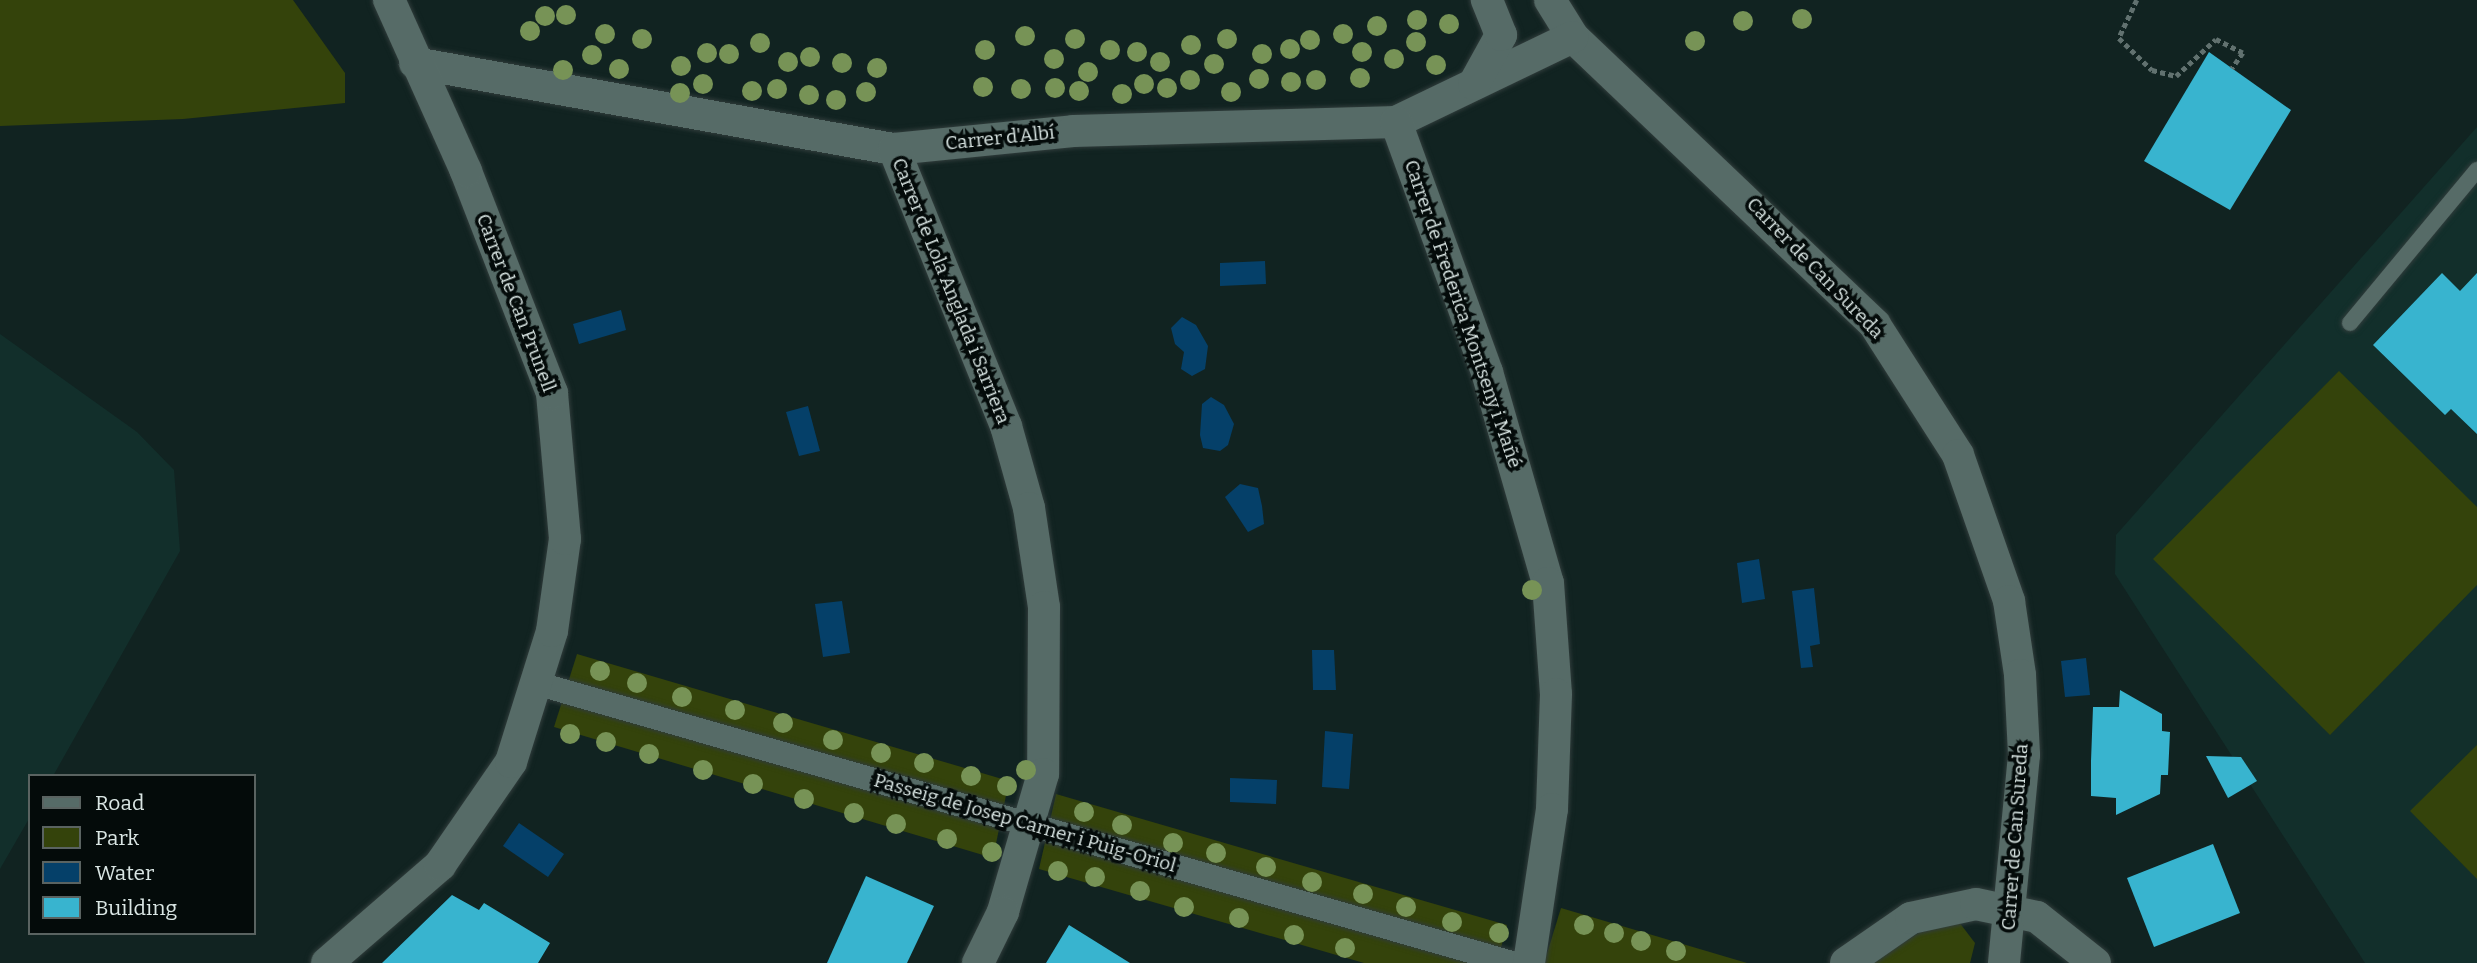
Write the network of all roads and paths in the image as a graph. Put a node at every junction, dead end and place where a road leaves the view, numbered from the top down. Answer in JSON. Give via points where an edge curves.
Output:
{"nodes":[{"id":1,"x":389,"y":0,"type":"edge"},
{"id":2,"x":1487,"y":0,"type":"edge"},
{"id":3,"x":1549,"y":0,"type":"edge"},
{"id":4,"x":2137,"y":0,"type":"edge"},
{"id":5,"x":1573,"y":37,"type":"junction"},
{"id":6,"x":415,"y":63,"type":"junction"},
{"id":7,"x":2232,"y":69,"type":"dead end"},
{"id":8,"x":1474,"y":84,"type":"junction"},
{"id":9,"x":1396,"y":122,"type":"junction"},
{"id":10,"x":894,"y":149,"type":"junction"},
{"id":11,"x":2477,"y":170,"type":"edge"},
{"id":12,"x":2350,"y":323,"type":"dead end"},
{"id":13,"x":539,"y":684,"type":"junction"},
{"id":14,"x":1030,"y":825,"type":"junction"},
{"id":15,"x":2011,"y":908,"type":"junction"},
{"id":16,"x":327,"y":963,"type":"edge"},
{"id":17,"x":978,"y":963,"type":"edge"},
{"id":18,"x":1512,"y":963,"type":"edge"},
{"id":19,"x":1529,"y":963,"type":"edge"},
{"id":20,"x":1846,"y":963,"type":"edge"},
{"id":21,"x":2004,"y":963,"type":"edge"},
{"id":22,"x":2095,"y":963,"type":"edge"}],
"edges":[{"from":1,"to":6,"type":"street","name":"Carrer de Can Prunell"},
{"from":2,"to":8,"type":"street","via":[[1501,35]]},
{"from":3,"to":5,"type":"street","name":"Carrer de Can Sureda"},
{"from":4,"to":7,"type":"path","via":[[2119,38],[2152,70],[2176,76],[2216,39],[2243,52]]},
{"from":5,"to":8,"type":"street","name":"Carrer d'Albí"},
{"from":5,"to":15,"type":"street","name":"Carrer de Can Sureda","via":[[1875,325],[1958,455],[2009,601],[2020,675],[2024,755]]},
{"from":6,"to":10,"type":"street","name":"Carrer d'Albí"},
{"from":6,"to":13,"type":"street","name":"Carrer de Can Prunell","via":[[466,171],[552,393],[565,539]]},
{"from":8,"to":9,"type":"street","name":"Carrer d'Albí"},
{"from":9,"to":10,"type":"street","name":"Carrer d'Albí","via":[[1073,131]]},
{"from":9,"to":19,"type":"street","name":"Carrer de Frederica Montseny i Mañé","via":[[1487,372],[1548,583],[1556,694],[1552,809]]},
{"from":10,"to":14,"type":"street","name":"Carrer de Lola Anglada i Sarriera","via":[[984,365],[1029,508],[1044,607],[1046,691],[1043,774]]},
{"from":11,"to":12,"type":"lane"},
{"from":13,"to":14,"type":"street","name":"Passeig de Josep Carner i Puig-Oriol"},
{"from":13,"to":16,"type":"street","name":"Carrer de Can Prunell","via":[[511,762],[470,826],[440,865]]},
{"from":14,"to":17,"type":"street","name":"Carrer de Lola Anglada i Sarriera","via":[[1003,912]]},
{"from":14,"to":18,"type":"street","name":"Passeig de Josep Carner i Puig-Oriol"},
{"from":15,"to":20,"type":"street","via":[[1976,904],[1932,910],[1888,930]]},
{"from":15,"to":21,"type":"street","name":"Carrer de Can Sureda"},
{"from":15,"to":22,"type":"street","via":[[2054,927]]}]}
